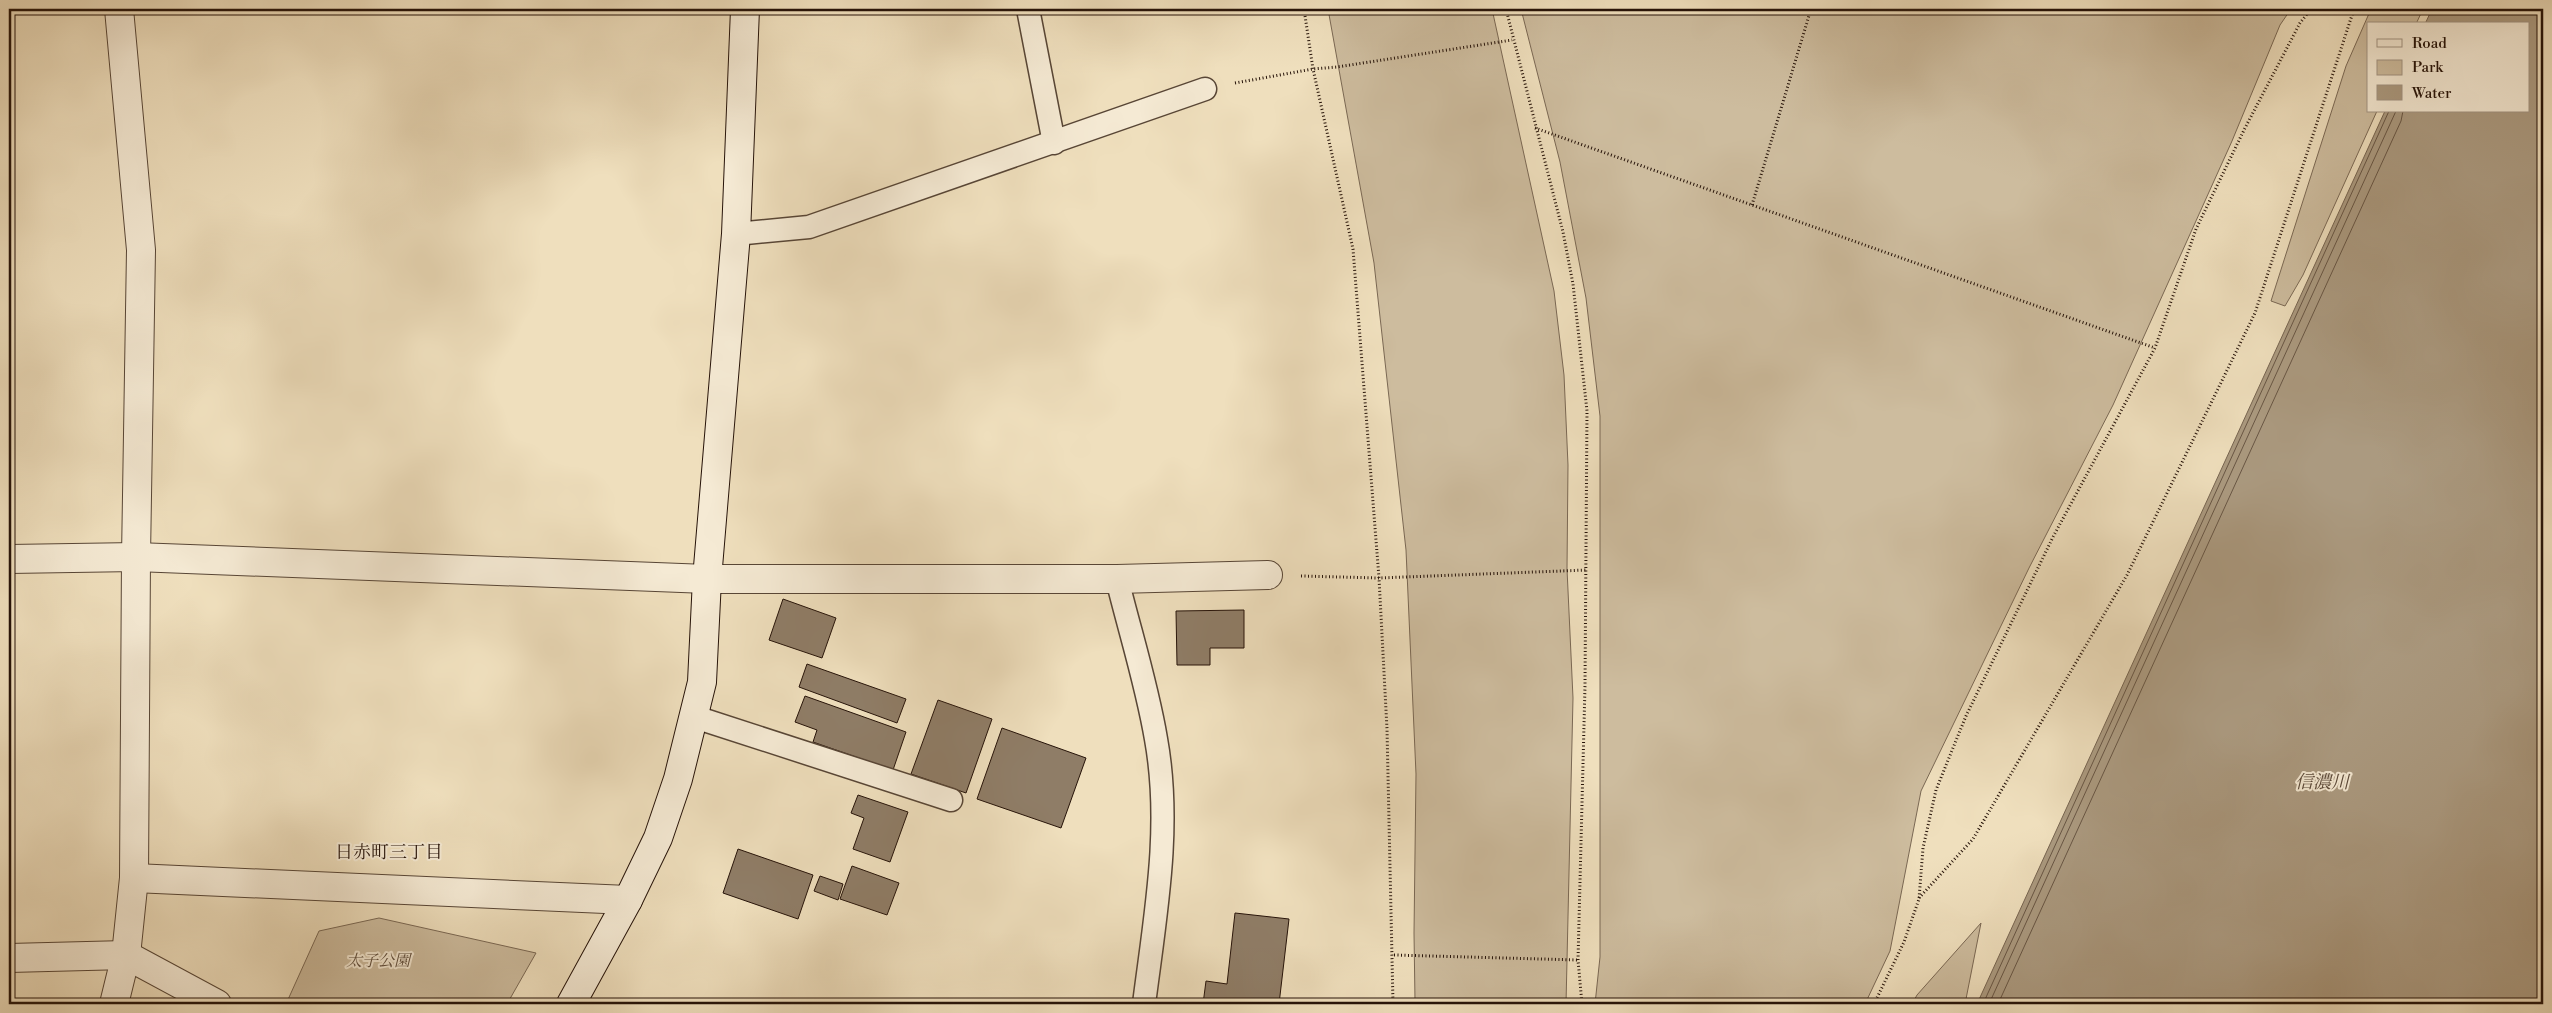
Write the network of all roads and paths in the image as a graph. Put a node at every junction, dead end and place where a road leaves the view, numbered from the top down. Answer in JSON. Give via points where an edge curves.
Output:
{"nodes":[{"id":1,"x":119,"y":9,"type":"edge"},
{"id":2,"x":746,"y":9,"type":"edge"},
{"id":3,"x":1028,"y":9,"type":"edge"},
{"id":4,"x":1304,"y":9,"type":"edge"},
{"id":5,"x":1506,"y":9,"type":"edge"},
{"id":6,"x":1811,"y":9,"type":"edge"},
{"id":7,"x":2311,"y":9,"type":"edge"},
{"id":8,"x":2354,"y":9,"type":"edge"},
{"id":9,"x":1512,"y":40,"type":"junction"},
{"id":10,"x":1313,"y":68,"type":"junction"},
{"id":11,"x":1205,"y":89,"type":"joint"},
{"id":12,"x":1535,"y":128,"type":"junction"},
{"id":13,"x":1054,"y":142,"type":"junction"},
{"id":14,"x":1752,"y":205,"type":"junction"},
{"id":15,"x":736,"y":234,"type":"junction"},
{"id":16,"x":2155,"y":348,"type":"junction"},
{"id":17,"x":136,"y":557,"type":"junction"},
{"id":18,"x":9,"y":559,"type":"edge"},
{"id":19,"x":1587,"y":570,"type":"junction"},
{"id":20,"x":1268,"y":575,"type":"joint"},
{"id":21,"x":1379,"y":578,"type":"junction"},
{"id":22,"x":1117,"y":579,"type":"junction"},
{"id":23,"x":707,"y":580,"type":"junction"},
{"id":24,"x":695,"y":717,"type":"junction"},
{"id":25,"x":951,"y":800,"type":"dead end"},
{"id":26,"x":134,"y":878,"type":"junction"},
{"id":27,"x":1919,"y":899,"type":"junction"},
{"id":28,"x":628,"y":900,"type":"junction"},
{"id":29,"x":126,"y":955,"type":"junction"},
{"id":30,"x":1394,"y":956,"type":"junction"},
{"id":31,"x":9,"y":958,"type":"edge"},
{"id":32,"x":1578,"y":960,"type":"junction"},
{"id":33,"x":114,"y":1004,"type":"edge"},
{"id":34,"x":217,"y":1004,"type":"edge"},
{"id":35,"x":571,"y":1004,"type":"edge"},
{"id":36,"x":1144,"y":1004,"type":"edge"},
{"id":37,"x":1393,"y":1004,"type":"edge"},
{"id":38,"x":1582,"y":1004,"type":"edge"},
{"id":39,"x":1874,"y":1004,"type":"edge"}],
"edges":[{"from":1,"to":17,"type":"street","via":[[141,250]]},
{"from":2,"to":15,"type":"street"},
{"from":3,"to":13,"type":"lane"},
{"from":4,"to":10,"type":"path"},
{"from":5,"to":9,"type":"path"},
{"from":6,"to":14,"type":"path"},
{"from":7,"to":16,"type":"path","via":[[2300,23],[2244,128],[2196,229]]},
{"from":8,"to":27,"type":"path","via":[[2255,313],[2132,566],[1974,839]]},
{"from":9,"to":10,"type":"path"},
{"from":9,"to":12,"type":"path"},
{"from":10,"to":11,"type":"path"},
{"from":10,"to":21,"type":"path","via":[[1353,249]]},
{"from":11,"to":13,"type":"lane"},
{"from":12,"to":14,"type":"path"},
{"from":12,"to":19,"type":"path","via":[[1550,174],[1563,232],[1581,348],[1587,411]]},
{"from":13,"to":15,"type":"lane","via":[[809,227]]},
{"from":14,"to":16,"type":"path"},
{"from":15,"to":23,"type":"street"},
{"from":16,"to":27,"type":"path","via":[[2053,537],[1966,716],[1936,790],[1923,848]]},
{"from":17,"to":18,"type":"street"},
{"from":17,"to":23,"type":"street"},
{"from":17,"to":26,"type":"street"},
{"from":19,"to":21,"type":"path"},
{"from":19,"to":32,"type":"path"},
{"from":20,"to":21,"type":"path"},
{"from":20,"to":22,"type":"street"},
{"from":21,"to":30,"type":"path"},
{"from":22,"to":23,"type":"street"},
{"from":22,"to":36,"type":"lane","via":[[1156,739],[1162,801],[1162,864]]},
{"from":23,"to":24,"type":"street","via":[[702,682]]},
{"from":24,"to":25,"type":"lane"},
{"from":24,"to":28,"type":"street","via":[[658,838]]},
{"from":26,"to":28,"type":"street"},
{"from":26,"to":29,"type":"street"},
{"from":27,"to":39,"type":"path","via":[[1904,942]]},
{"from":28,"to":35,"type":"street"},
{"from":29,"to":31,"type":"street"},
{"from":29,"to":33,"type":"street"},
{"from":29,"to":34,"type":"street"},
{"from":30,"to":32,"type":"path"},
{"from":30,"to":37,"type":"path"},
{"from":32,"to":38,"type":"path"}]}
